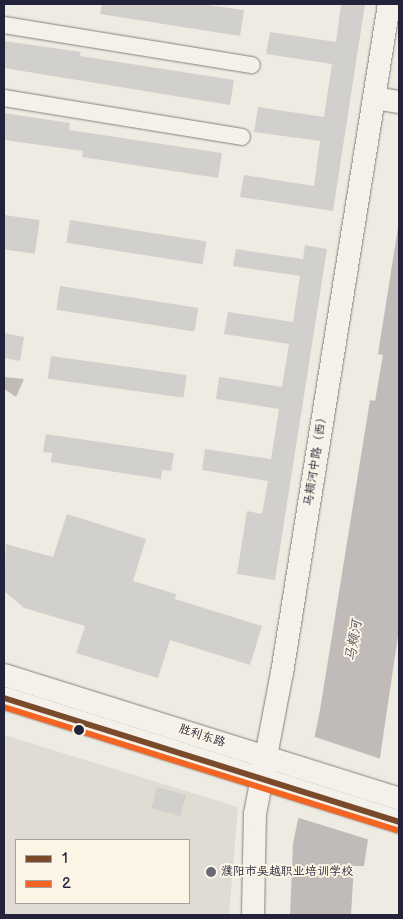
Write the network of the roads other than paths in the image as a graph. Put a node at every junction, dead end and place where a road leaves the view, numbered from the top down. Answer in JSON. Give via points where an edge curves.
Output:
{"nodes":[{"id":1,"x":389,"y":4,"type":"edge"},
{"id":2,"x":4,"y":25,"type":"edge"},
{"id":3,"x":252,"y":65,"type":"dead end"},
{"id":4,"x":4,"y":98,"type":"edge"},
{"id":5,"x":374,"y":98,"type":"junction"},
{"id":6,"x":399,"y":102,"type":"edge"},
{"id":7,"x":242,"y":137,"type":"dead end"},
{"id":8,"x":4,"y":675,"type":"edge"},
{"id":9,"x":4,"y":698,"type":"edge"},
{"id":10,"x":272,"y":758,"type":"junction"},
{"id":11,"x":268,"y":780,"type":"junction"},
{"id":12,"x":399,"y":799,"type":"edge"},
{"id":13,"x":399,"y":822,"type":"edge"},
{"id":14,"x":254,"y":915,"type":"edge"}],
"edges":[{"from":1,"to":5,"type":"street","name":"马颊河中路（西）"},
{"from":2,"to":3,"type":"street"},
{"from":4,"to":7,"type":"street"},
{"from":5,"to":6,"type":"street"},
{"from":5,"to":10,"type":"street","name":"马颊河中路（西）","via":[[282,673]]},
{"from":8,"to":10,"type":"street","name":"胜利东路"},
{"from":9,"to":11,"type":"street","name":"胜利东路"},
{"from":10,"to":11,"type":"street","name":"马颊河中路（西）"},
{"from":10,"to":12,"type":"street","name":"胜利东路"},
{"from":11,"to":13,"type":"street","name":"胜利东路"},
{"from":11,"to":14,"type":"street","name":"马颊河中路（西）","via":[[255,814]]}]}
